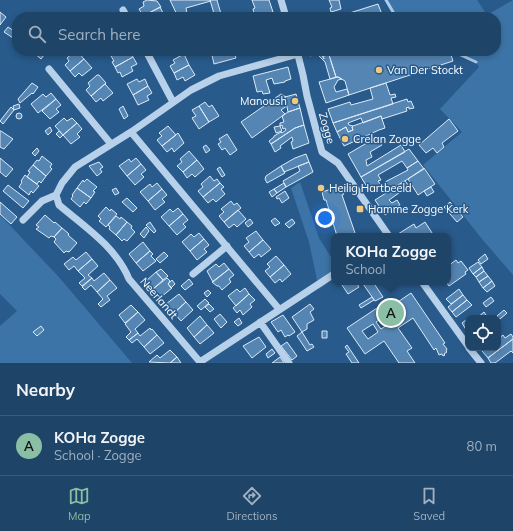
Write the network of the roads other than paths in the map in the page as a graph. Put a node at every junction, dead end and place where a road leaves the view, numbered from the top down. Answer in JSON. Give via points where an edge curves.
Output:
{"nodes":[{"id":1,"x":281,"y":0,"type":"edge"},
{"id":2,"x":285,"y":12,"type":"edge"},
{"id":3,"x":149,"y":56,"type":"edge"},
{"id":4,"x":284,"y":56,"type":"edge"},
{"id":5,"x":298,"y":56,"type":"edge"},
{"id":6,"x":49,"y":69,"type":"dead end"},
{"id":7,"x":173,"y":102,"type":"junction"},
{"id":8,"x":131,"y":132,"type":"junction"},
{"id":9,"x":111,"y":144,"type":"junction"},
{"id":10,"x":56,"y":195,"type":"junction"},
{"id":11,"x":23,"y":220,"type":"dead end"},
{"id":12,"x":387,"y":233,"type":"edge"},
{"id":13,"x":227,"y":246,"type":"junction"},
{"id":14,"x":193,"y":274,"type":"dead end"},
{"id":15,"x":331,"y":276,"type":"edge"},
{"id":16,"x":424,"y":285,"type":"edge"},
{"id":17,"x":279,"y":309,"type":"junction"},
{"id":18,"x":260,"y":322,"type":"junction"},
{"id":19,"x":465,"y":341,"type":"edge"},
{"id":20,"x":472,"y":351,"type":"edge"},
{"id":21,"x":289,"y":363,"type":"edge"},
{"id":22,"x":481,"y":363,"type":"edge"}],
"edges":[{"from":1,"to":2,"type":"street"},
{"from":3,"to":7,"type":"street"},
{"from":4,"to":7,"type":"street","via":[[219,76]]},
{"from":5,"to":12,"type":"street","name":"Zogge","via":[[322,152],[338,163]]},
{"from":6,"to":9,"type":"street"},
{"from":7,"to":8,"type":"street"},
{"from":8,"to":9,"type":"street"},
{"from":8,"to":13,"type":"street"},
{"from":9,"to":10,"type":"street","via":[[75,167]]},
{"from":10,"to":11,"type":"street","via":[[42,201]]},
{"from":10,"to":18,"type":"street","name":"Neerlandt","via":[[59,205],[113,252],[129,279],[200,362]]},
{"from":13,"to":14,"type":"street"},
{"from":13,"to":17,"type":"street"},
{"from":15,"to":17,"type":"street","name":"Neerlandt"},
{"from":16,"to":19,"type":"street"},
{"from":17,"to":18,"type":"street","name":"Neerlandt"},
{"from":18,"to":21,"type":"street"},
{"from":20,"to":22,"type":"street"}]}
